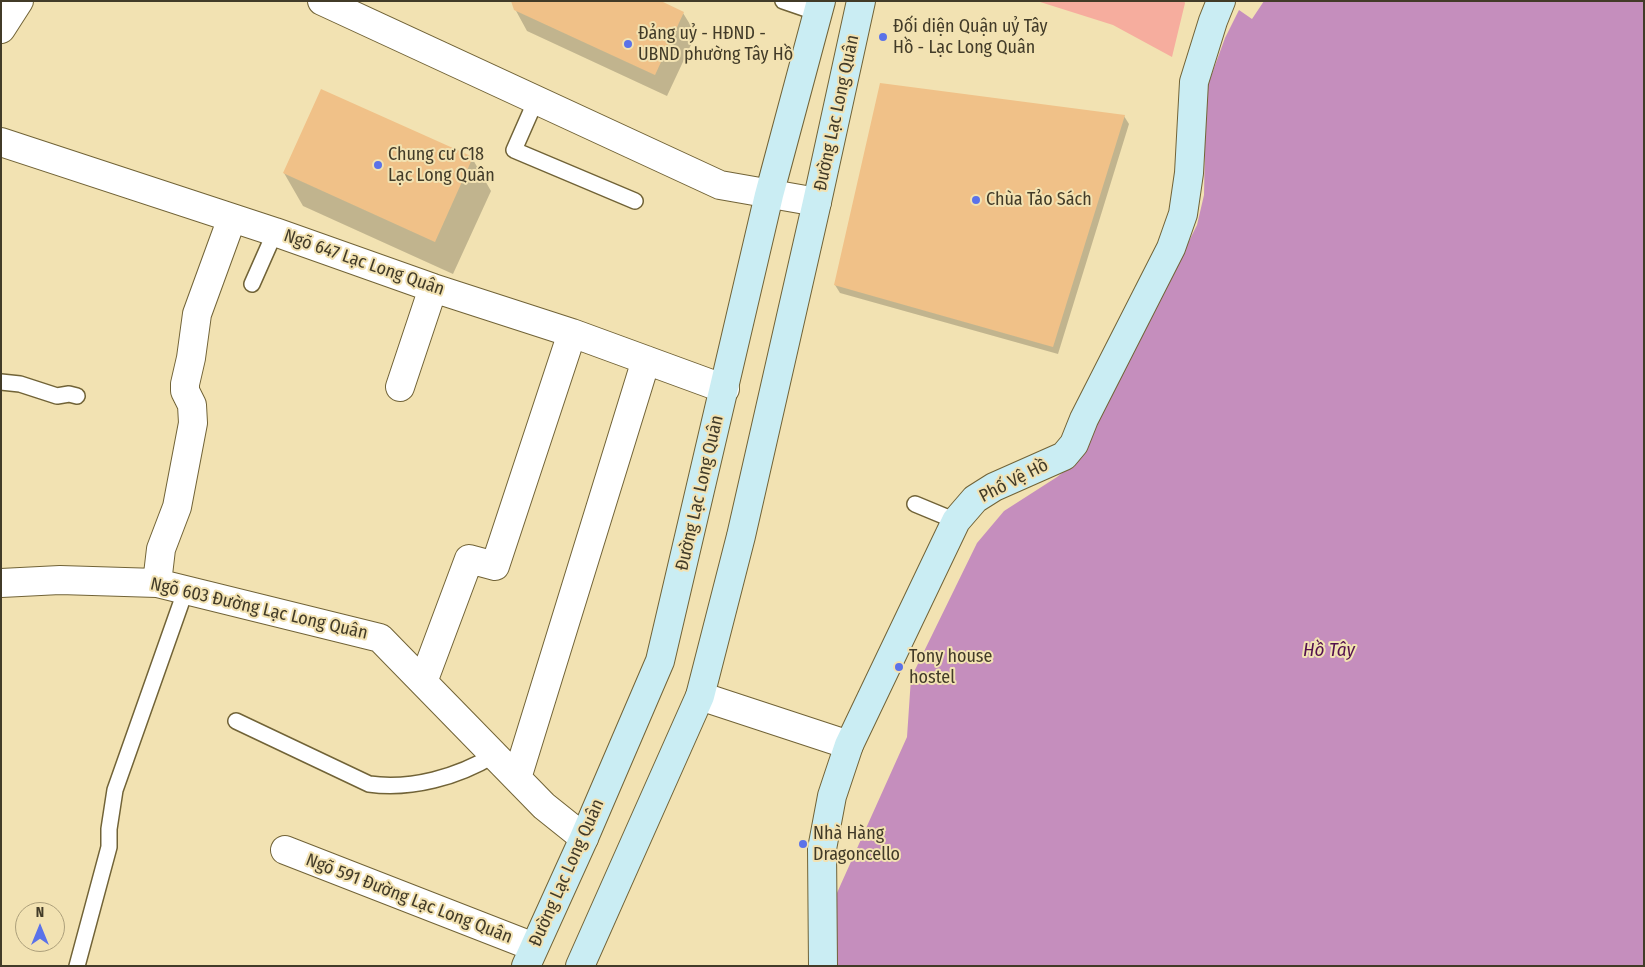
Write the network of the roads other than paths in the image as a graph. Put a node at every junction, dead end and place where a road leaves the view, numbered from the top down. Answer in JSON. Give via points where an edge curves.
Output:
{"nodes":[{"id":1,"x":19,"y":1,"type":"edge"},
{"id":2,"x":322,"y":1,"type":"edge"},
{"id":3,"x":783,"y":1,"type":"edge"},
{"id":4,"x":861,"y":1,"type":"edge"},
{"id":5,"x":1221,"y":1,"type":"edge"},
{"id":6,"x":820,"y":7,"type":"edge"},
{"id":7,"x":1,"y":29,"type":"edge"},
{"id":8,"x":536,"y":100,"type":"junction"},
{"id":9,"x":1,"y":142,"type":"edge"},
{"id":10,"x":769,"y":194,"type":"junction"},
{"id":11,"x":635,"y":201,"type":"dead end"},
{"id":12,"x":817,"y":202,"type":"junction"},
{"id":13,"x":232,"y":218,"type":"junction"},
{"id":14,"x":275,"y":232,"type":"junction"},
{"id":15,"x":252,"y":284,"type":"dead end"},
{"id":16,"x":433,"y":288,"type":"junction"},
{"id":17,"x":572,"y":333,"type":"junction"},
{"id":18,"x":646,"y":360,"type":"junction"},
{"id":19,"x":1,"y":382,"type":"edge"},
{"id":20,"x":400,"y":387,"type":"dead end"},
{"id":21,"x":725,"y":389,"type":"junction"},
{"id":22,"x":77,"y":396,"type":"dead end"},
{"id":23,"x":916,"y":504,"type":"dead end"},
{"id":24,"x":956,"y":520,"type":"junction"},
{"id":25,"x":1,"y":583,"type":"edge"},
{"id":26,"x":158,"y":583,"type":"junction"},
{"id":27,"x":186,"y":590,"type":"junction"},
{"id":28,"x":423,"y":682,"type":"junction"},
{"id":29,"x":700,"y":696,"type":"junction"},
{"id":30,"x":236,"y":721,"type":"dead end"},
{"id":31,"x":849,"y":745,"type":"junction"},
{"id":32,"x":494,"y":755,"type":"junction"},
{"id":33,"x":517,"y":778,"type":"junction"},
{"id":34,"x":584,"y":838,"type":"junction"},
{"id":35,"x":284,"y":850,"type":"dead end"},
{"id":36,"x":530,"y":957,"type":"edge"},
{"id":37,"x":77,"y":966,"type":"edge"},
{"id":38,"x":580,"y":966,"type":"edge"},
{"id":39,"x":823,"y":966,"type":"edge"}],
"edges":[{"from":1,"to":7,"type":"street"},
{"from":2,"to":8,"type":"street"},
{"from":3,"to":6,"type":"lane"},
{"from":4,"to":12,"type":"main road","name":"Đường Lạc Long Quân"},
{"from":5,"to":24,"type":"main road","name":"Phố Vệ Hồ","via":[[1194,82],[1189,173],[1183,214],[1171,248],[1074,444],[1064,456],[994,487],[975,499]]},
{"from":6,"to":10,"type":"main road","name":"Đường Lạc Long Quân"},
{"from":8,"to":10,"type":"street","via":[[720,185]]},
{"from":8,"to":11,"type":"lane","via":[[514,150]]},
{"from":9,"to":13,"type":"street","name":"Ngõ 647 Lạc Long Quân"},
{"from":10,"to":12,"type":"street"},
{"from":10,"to":21,"type":"main road","name":"Đường Lạc Long Quân"},
{"from":12,"to":29,"type":"main road","name":"Đường Lạc Long Quân","via":[[741,536]]},
{"from":13,"to":14,"type":"street","name":"Ngõ 647 Lạc Long Quân"},
{"from":13,"to":26,"type":"street","via":[[197,314],[192,358],[185,384],[192,405],[193,423],[177,507],[161,548]]},
{"from":14,"to":15,"type":"lane"},
{"from":14,"to":16,"type":"street","name":"Ngõ 647 Lạc Long Quân"},
{"from":16,"to":17,"type":"street","name":"Ngõ 647 Lạc Long Quân"},
{"from":16,"to":20,"type":"street"},
{"from":17,"to":18,"type":"street","name":"Ngõ 647 Lạc Long Quân"},
{"from":17,"to":28,"type":"street","via":[[494,566],[469,559]]},
{"from":18,"to":21,"type":"street","name":"Ngõ 647 Lạc Long Quân"},
{"from":18,"to":33,"type":"street"},
{"from":19,"to":22,"type":"lane","via":[[20,384],[57,396]]},
{"from":21,"to":34,"type":"main road","name":"Đường Lạc Long Quân","via":[[660,662]]},
{"from":23,"to":24,"type":"lane"},
{"from":24,"to":31,"type":"main road","name":"Phố Vệ Hồ"},
{"from":25,"to":26,"type":"street","name":"Ngõ 603 Đường Lạc Long Quân","via":[[60,580]]},
{"from":26,"to":27,"type":"street","name":"Ngõ 603 Đường Lạc Long Quân"},
{"from":27,"to":28,"type":"street","name":"Ngõ 603 Đường Lạc Long Quân","via":[[380,638]]},
{"from":27,"to":37,"type":"lane","via":[[114,790],[109,847]]},
{"from":28,"to":32,"type":"street","name":"Ngõ 603 Đường Lạc Long Quân"},
{"from":29,"to":31,"type":"street"},
{"from":29,"to":38,"type":"main road","name":"Đường Lạc Long Quân"},
{"from":30,"to":32,"type":"lane","via":[[369,784],[380,786],[434,780],[479,764]]},
{"from":31,"to":39,"type":"main road","name":"Phố Vệ Hồ","via":[[832,796],[822,849]]},
{"from":32,"to":33,"type":"street","name":"Ngõ 603 Đường Lạc Long Quân"},
{"from":33,"to":34,"type":"street","name":"Ngõ 603 Đường Lạc Long Quân","via":[[544,806]]},
{"from":34,"to":36,"type":"main road","name":"Đường Lạc Long Quân"},
{"from":35,"to":36,"type":"street","name":"Ngõ 591 Đường Lạc Long Quân"}]}
